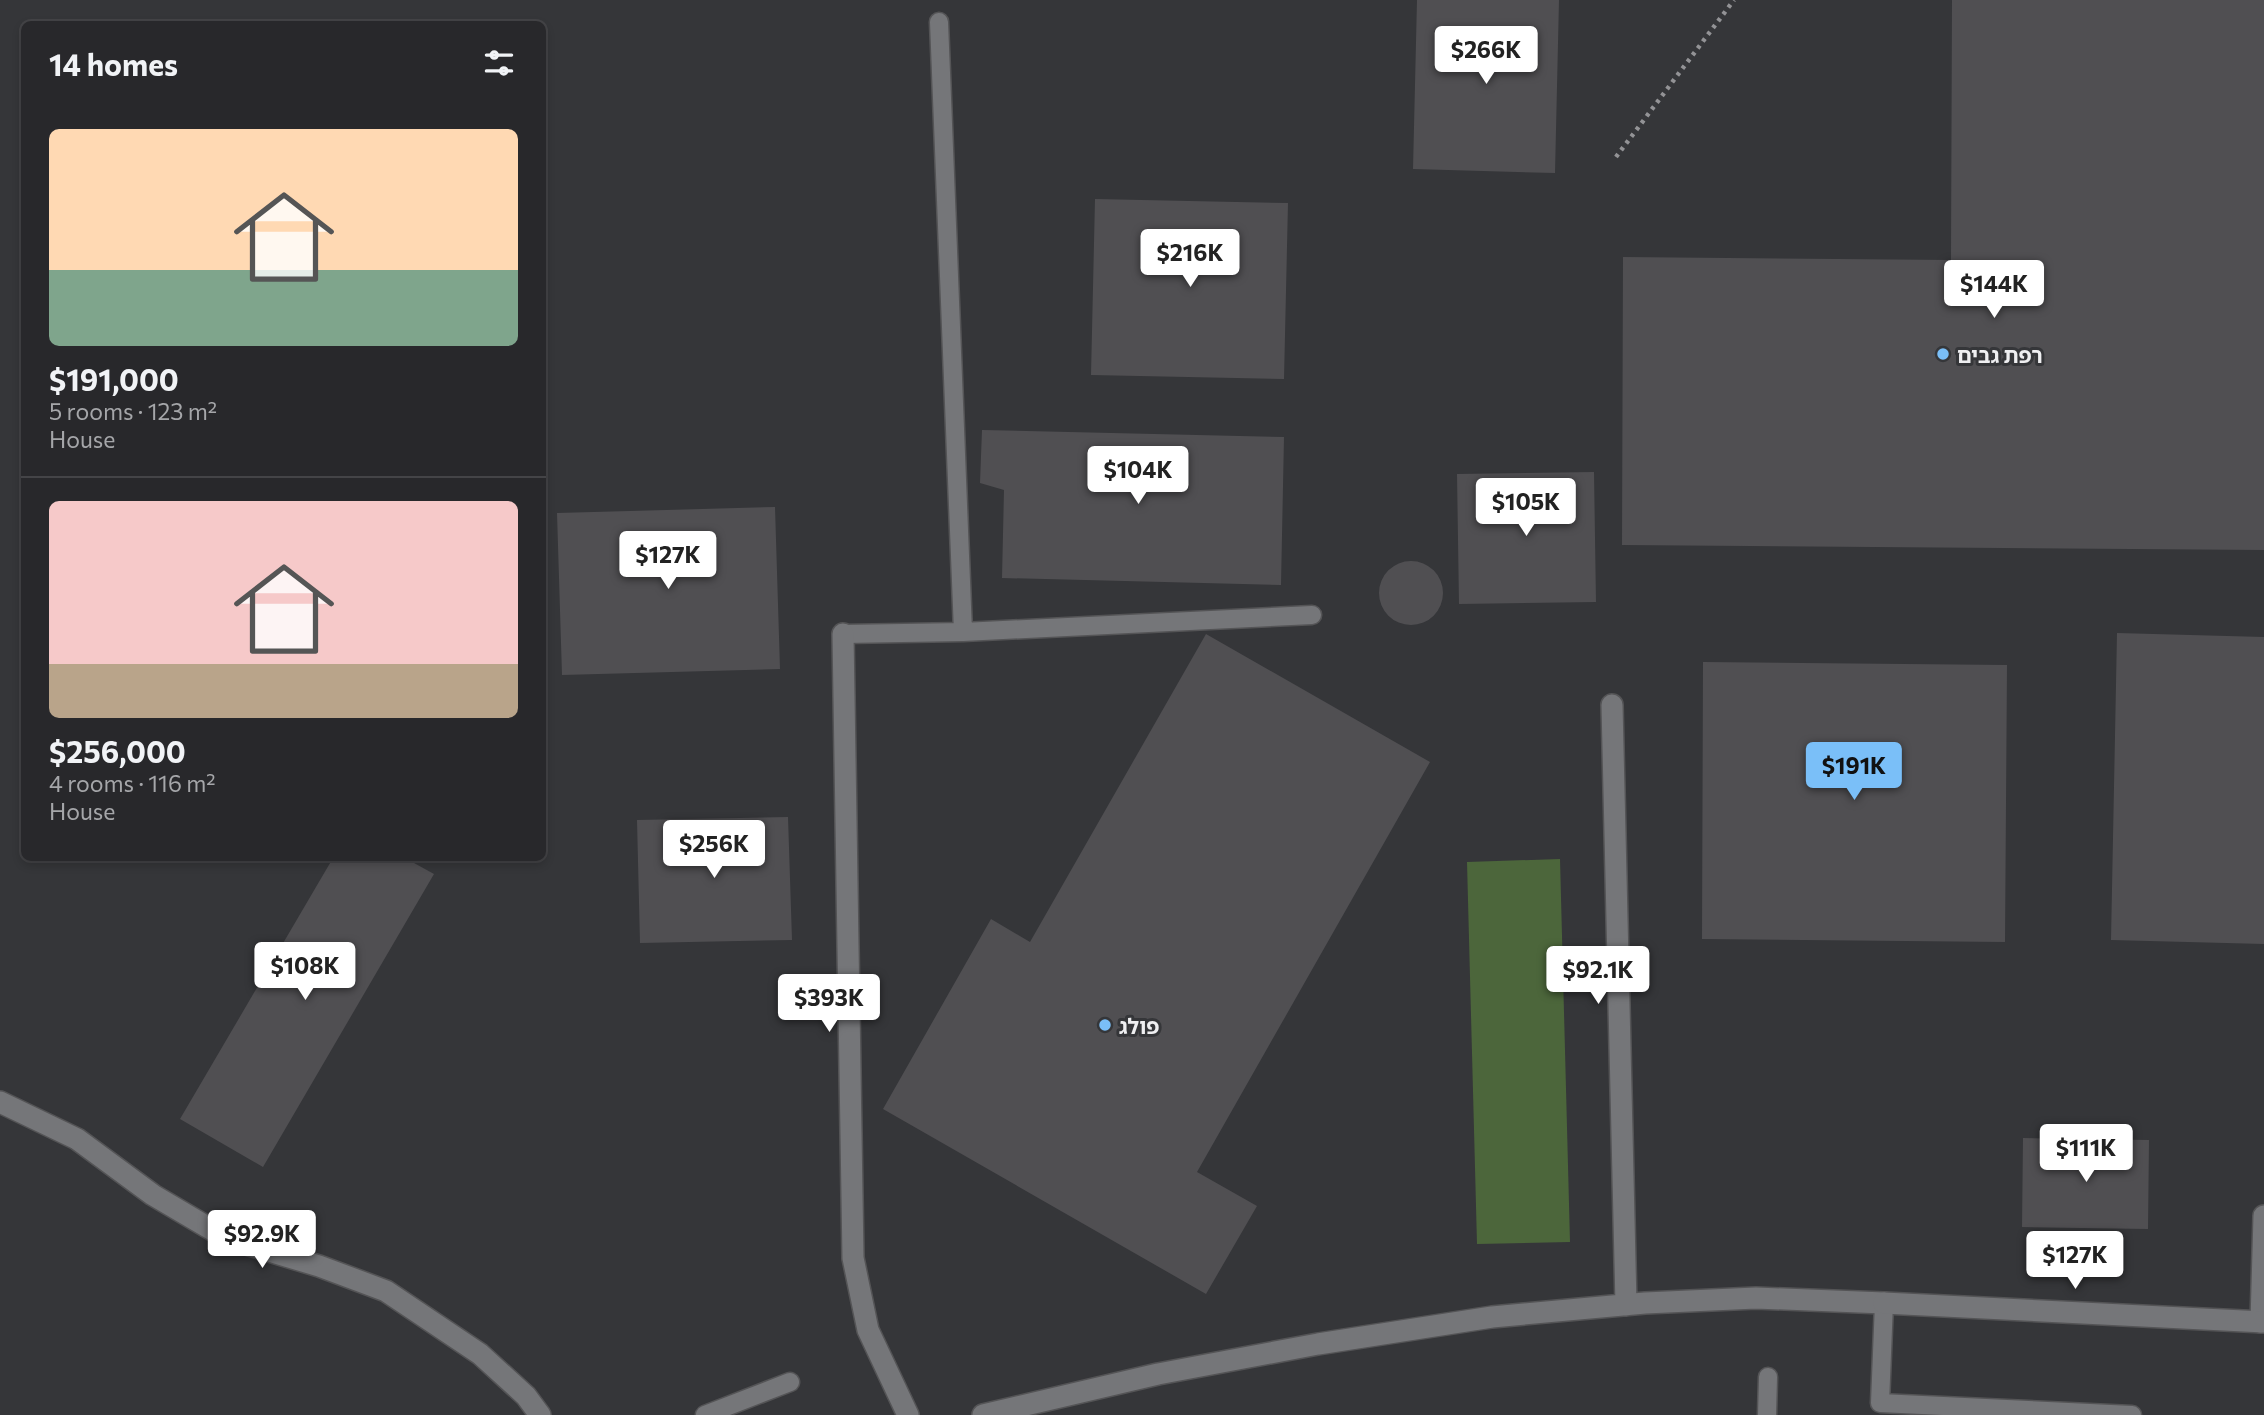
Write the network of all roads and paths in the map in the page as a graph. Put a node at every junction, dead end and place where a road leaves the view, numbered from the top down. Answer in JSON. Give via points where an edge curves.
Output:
{"nodes":[{"id":1,"x":1734,"y":0,"type":"edge"},
{"id":2,"x":939,"y":22,"type":"dead end"},
{"id":3,"x":1616,"y":157,"type":"dead end"},
{"id":4,"x":1312,"y":615,"type":"dead end"},
{"id":5,"x":963,"y":632,"type":"junction"},
{"id":6,"x":844,"y":634,"type":"joint"},
{"id":7,"x":1612,"y":705,"type":"dead end"},
{"id":8,"x":0,"y":1102,"type":"edge"},
{"id":9,"x":2264,"y":1216,"type":"edge"},
{"id":10,"x":1884,"y":1303,"type":"junction"},
{"id":11,"x":1626,"y":1305,"type":"junction"},
{"id":12,"x":2262,"y":1322,"type":"edge"},
{"id":13,"x":1768,"y":1377,"type":"dead end"},
{"id":14,"x":790,"y":1382,"type":"dead end"},
{"id":15,"x":1875,"y":1409,"type":"edge"},
{"id":16,"x":540,"y":1415,"type":"edge"},
{"id":17,"x":705,"y":1415,"type":"edge"},
{"id":18,"x":908,"y":1415,"type":"edge"},
{"id":19,"x":983,"y":1415,"type":"edge"},
{"id":20,"x":1767,"y":1415,"type":"edge"},
{"id":21,"x":2132,"y":1415,"type":"edge"}],
"edges":[{"from":1,"to":3,"type":"path"},
{"from":2,"to":5,"type":"lane"},
{"from":4,"to":5,"type":"lane"},
{"from":5,"to":6,"type":"lane"},
{"from":6,"to":18,"type":"street","via":[[853,1258],[868,1330]]},
{"from":7,"to":11,"type":"street"},
{"from":8,"to":16,"type":"street","via":[[76,1139],[153,1195],[226,1238],[386,1291],[480,1354]]},
{"from":9,"to":12,"type":"street"},
{"from":10,"to":11,"type":"street","via":[[1756,1298]]},
{"from":10,"to":12,"type":"street"},
{"from":10,"to":15,"type":"lane"},
{"from":11,"to":19,"type":"street","via":[[1492,1317],[1318,1344],[1158,1374]]},
{"from":13,"to":20,"type":"lane"},
{"from":14,"to":17,"type":"lane"},
{"from":15,"to":21,"type":"lane"}]}
